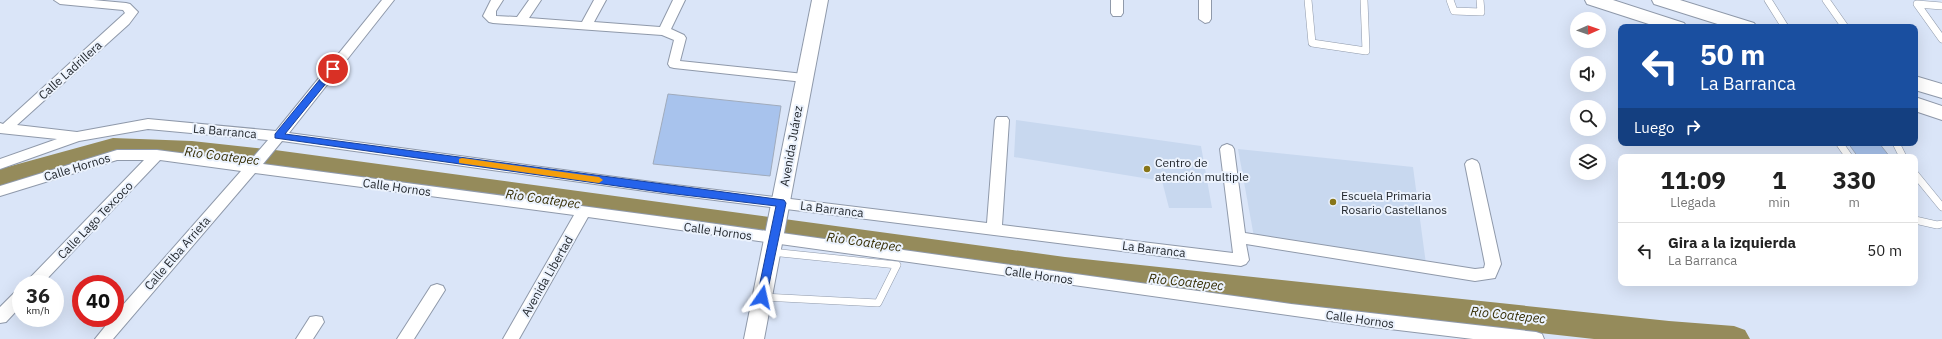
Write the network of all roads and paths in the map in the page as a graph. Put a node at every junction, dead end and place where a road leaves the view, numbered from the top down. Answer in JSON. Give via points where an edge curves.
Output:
{"nodes":[{"id":1,"x":60,"y":0,"type":"edge"},
{"id":2,"x":388,"y":0,"type":"edge"},
{"id":3,"x":497,"y":0,"type":"edge"},
{"id":4,"x":534,"y":0,"type":"edge"},
{"id":5,"x":600,"y":0,"type":"edge"},
{"id":6,"x":679,"y":0,"type":"edge"},
{"id":7,"x":1117,"y":0,"type":"edge"},
{"id":8,"x":1205,"y":0,"type":"edge"},
{"id":9,"x":1308,"y":0,"type":"edge"},
{"id":10,"x":1364,"y":0,"type":"edge"},
{"id":11,"x":1450,"y":0,"type":"edge"},
{"id":12,"x":1480,"y":0,"type":"edge"},
{"id":13,"x":1594,"y":0,"type":"edge"},
{"id":14,"x":1661,"y":0,"type":"edge"},
{"id":15,"x":1768,"y":0,"type":"edge"},
{"id":16,"x":1826,"y":0,"type":"edge"},
{"id":17,"x":818,"y":2,"type":"edge"},
{"id":18,"x":1942,"y":6,"type":"edge"},
{"id":19,"x":1117,"y":13,"type":"dead end"},
{"id":20,"x":1205,"y":18,"type":"dead end"},
{"id":21,"x":521,"y":20,"type":"junction"},
{"id":22,"x":1668,"y":24,"type":"edge"},
{"id":23,"x":1737,"y":24,"type":"edge"},
{"id":24,"x":1783,"y":24,"type":"edge"},
{"id":25,"x":1843,"y":24,"type":"edge"},
{"id":26,"x":586,"y":25,"type":"junction"},
{"id":27,"x":664,"y":31,"type":"junction"},
{"id":28,"x":1942,"y":39,"type":"edge"},
{"id":29,"x":804,"y":78,"type":"junction"},
{"id":30,"x":1918,"y":84,"type":"edge"},
{"id":31,"x":1942,"y":91,"type":"edge"},
{"id":32,"x":1918,"y":105,"type":"edge"},
{"id":33,"x":1942,"y":113,"type":"edge"},
{"id":34,"x":1002,"y":120,"type":"dead end"},
{"id":35,"x":3,"y":129,"type":"edge"},
{"id":36,"x":77,"y":137,"type":"junction"},
{"id":37,"x":277,"y":138,"type":"junction"},
{"id":38,"x":1847,"y":146,"type":"edge"},
{"id":39,"x":1850,"y":147,"type":"dead end"},
{"id":40,"x":1227,"y":149,"type":"dead end"},
{"id":41,"x":157,"y":155,"type":"junction"},
{"id":42,"x":0,"y":164,"type":"edge"},
{"id":43,"x":1472,"y":164,"type":"dead end"},
{"id":44,"x":254,"y":166,"type":"junction"},
{"id":45,"x":1918,"y":178,"type":"edge"},
{"id":46,"x":0,"y":191,"type":"edge"},
{"id":47,"x":1942,"y":207,"type":"edge"},
{"id":48,"x":780,"y":209,"type":"junction"},
{"id":49,"x":583,"y":212,"type":"junction"},
{"id":50,"x":1918,"y":221,"type":"edge"},
{"id":51,"x":1942,"y":224,"type":"edge"},
{"id":52,"x":994,"y":229,"type":"junction"},
{"id":53,"x":1238,"y":237,"type":"junction"},
{"id":54,"x":774,"y":241,"type":"junction"},
{"id":55,"x":41,"y":275,"type":"edge"},
{"id":56,"x":437,"y":290,"type":"dead end"},
{"id":57,"x":762,"y":297,"type":"junction"},
{"id":58,"x":12,"y":305,"type":"edge"},
{"id":59,"x":0,"y":317,"type":"edge"},
{"id":60,"x":316,"y":322,"type":"dead end"},
{"id":61,"x":103,"y":339,"type":"edge"},
{"id":62,"x":304,"y":339,"type":"edge"},
{"id":63,"x":405,"y":339,"type":"edge"},
{"id":64,"x":511,"y":339,"type":"edge"},
{"id":65,"x":754,"y":339,"type":"edge"},
{"id":66,"x":1536,"y":339,"type":"edge"}],
"edges":[{"from":1,"to":35,"type":"street","name":"Calle Ladrillera","via":[[126,7],[132,12]]},
{"from":2,"to":37,"type":"street","name":"Calle Elba Arrieta"},
{"from":3,"to":21,"type":"street","via":[[489,16],[493,19]]},
{"from":4,"to":21,"type":"street"},
{"from":5,"to":26,"type":"street"},
{"from":6,"to":27,"type":"street"},
{"from":7,"to":19,"type":"street"},
{"from":8,"to":20,"type":"street"},
{"from":9,"to":10,"type":"lane","via":[[1312,43],[1366,51]]},
{"from":11,"to":12,"type":"lane","via":[[1454,11],[1481,12]]},
{"from":13,"to":22,"type":"main road"},
{"from":14,"to":23,"type":"main road"},
{"from":15,"to":24,"type":"lane"},
{"from":16,"to":25,"type":"lane"},
{"from":17,"to":29,"type":"street","name":"Avenida Juárez"},
{"from":18,"to":28,"type":"lane","via":[[1916,4]]},
{"from":21,"to":26,"type":"street"},
{"from":26,"to":27,"type":"street"},
{"from":27,"to":29,"type":"street","via":[[680,38],[673,56],[674,64]]},
{"from":29,"to":48,"type":"street","name":"Avenida Juárez"},
{"from":30,"to":31,"type":"main road"},
{"from":32,"to":33,"type":"main road"},
{"from":34,"to":52,"type":"street"},
{"from":35,"to":36,"type":"street","name":"Calle Ladrillera"},
{"from":36,"to":37,"type":"street","name":"La Barranca","via":[[148,124]]},
{"from":36,"to":42,"type":"street","name":"La Barranca"},
{"from":37,"to":44,"type":"street","name":"Calle Elba Arrieta"},
{"from":37,"to":48,"type":"street","name":"La Barranca","via":[[667,189]]},
{"from":38,"to":39,"type":"lane"},
{"from":40,"to":53,"type":"street"},
{"from":41,"to":44,"type":"street","name":"Calle Hornos"},
{"from":41,"to":46,"type":"street","name":"Calle Hornos","via":[[117,155]]},
{"from":41,"to":55,"type":"street","name":"Calle Lago Texcoco"},
{"from":43,"to":53,"type":"street","via":[[1492,264],[1490,274],[1475,275]]},
{"from":44,"to":49,"type":"street","name":"Calle Hornos"},
{"from":44,"to":61,"type":"street","name":"Calle Elba Arrieta"},
{"from":45,"to":47,"type":"lane"},
{"from":48,"to":52,"type":"street","name":"La Barranca"},
{"from":48,"to":54,"type":"street","name":"Avenida Juárez"},
{"from":49,"to":54,"type":"street","name":"Calle Hornos"},
{"from":49,"to":64,"type":"street","name":"Avenida Libertad"},
{"from":50,"to":51,"type":"lane"},
{"from":52,"to":53,"type":"street","name":"La Barranca","via":[[1241,260]]},
{"from":54,"to":57,"type":"street","name":"Avenida Juárez"},
{"from":54,"to":57,"type":"lane","via":[[897,265],[878,303]]},
{"from":54,"to":66,"type":"street","name":"Calle Hornos","via":[[1421,328]]},
{"from":56,"to":63,"type":"street"},
{"from":57,"to":65,"type":"street","name":"Avenida Juárez"},
{"from":58,"to":59,"type":"street"},
{"from":60,"to":62,"type":"street"}]}
